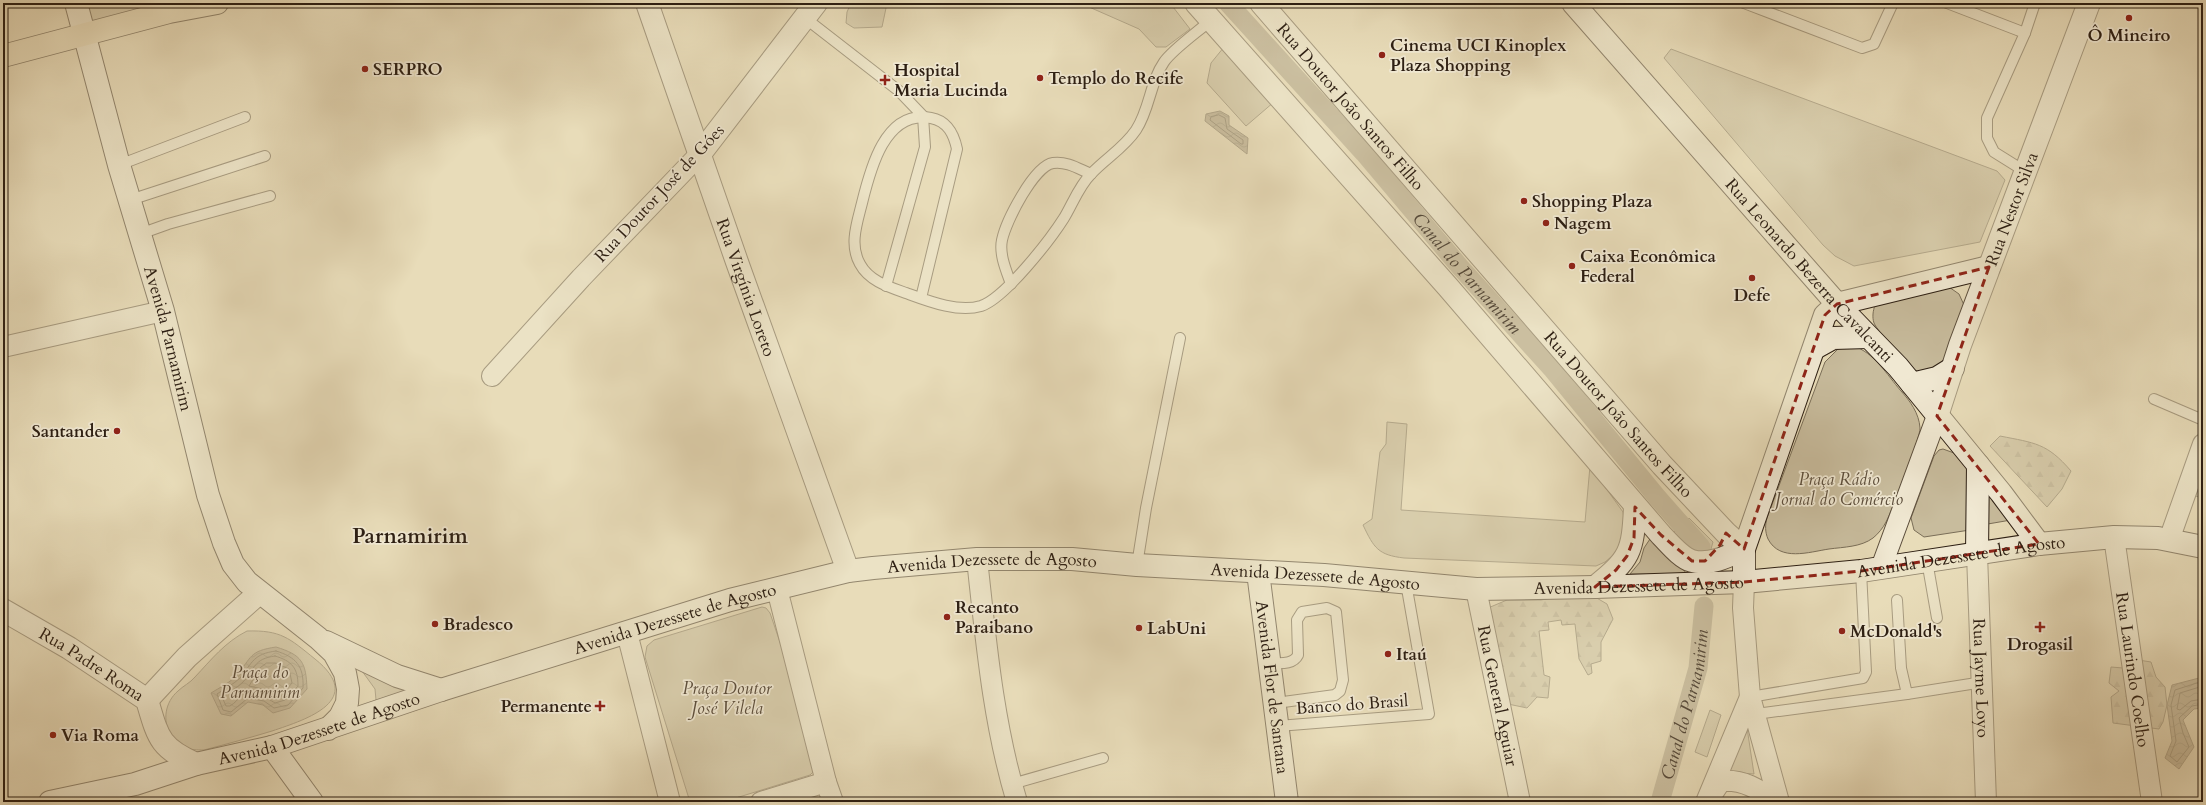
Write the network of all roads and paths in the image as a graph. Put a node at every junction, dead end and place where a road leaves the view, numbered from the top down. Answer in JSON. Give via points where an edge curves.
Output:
{"nodes":[{"id":1,"x":76,"y":3,"type":"edge"},
{"id":2,"x":217,"y":3,"type":"edge"},
{"id":3,"x":647,"y":3,"type":"edge"},
{"id":4,"x":1196,"y":3,"type":"edge"},
{"id":5,"x":1261,"y":3,"type":"edge"},
{"id":6,"x":1573,"y":3,"type":"edge"},
{"id":7,"x":1744,"y":3,"type":"edge"},
{"id":8,"x":1893,"y":3,"type":"edge"},
{"id":9,"x":1947,"y":3,"type":"edge"},
{"id":10,"x":2035,"y":3,"type":"edge"},
{"id":11,"x":2089,"y":3,"type":"edge"},
{"id":12,"x":811,"y":10,"type":"edge"},
{"id":13,"x":1211,"y":20,"type":"junction"},
{"id":14,"x":2025,"y":33,"type":"junction"},
{"id":15,"x":84,"y":34,"type":"junction"},
{"id":16,"x":3,"y":56,"type":"edge"},
{"id":17,"x":922,"y":116,"type":"junction"},
{"id":18,"x":245,"y":117,"type":"dead end"},
{"id":19,"x":702,"y":142,"type":"junction"},
{"id":20,"x":264,"y":156,"type":"dead end"},
{"id":21,"x":119,"y":166,"type":"junction"},
{"id":22,"x":2026,"y":172,"type":"junction"},
{"id":23,"x":1091,"y":174,"type":"junction"},
{"id":24,"x":270,"y":196,"type":"dead end"},
{"id":25,"x":130,"y":200,"type":"junction"},
{"id":26,"x":140,"y":234,"type":"junction"},
{"id":27,"x":1989,"y":267,"type":"junction"},
{"id":28,"x":1011,"y":284,"type":"junction"},
{"id":29,"x":886,"y":286,"type":"junction"},
{"id":30,"x":921,"y":298,"type":"junction"},
{"id":31,"x":1836,"y":304,"type":"junction"},
{"id":32,"x":163,"y":311,"type":"junction"},
{"id":33,"x":1868,"y":337,"type":"junction"},
{"id":34,"x":1180,"y":338,"type":"dead end"},
{"id":35,"x":3,"y":347,"type":"edge"},
{"id":36,"x":1815,"y":348,"type":"junction"},
{"id":37,"x":1953,"y":368,"type":"junction"},
{"id":38,"x":492,"y":376,"type":"dead end"},
{"id":39,"x":1912,"y":384,"type":"junction"},
{"id":40,"x":2154,"y":399,"type":"dead end"},
{"id":41,"x":1937,"y":416,"type":"junction"},
{"id":42,"x":2203,"y":420,"type":"edge"},
{"id":43,"x":2203,"y":444,"type":"edge"},
{"id":44,"x":1978,"y":465,"type":"junction"},
{"id":45,"x":1635,"y":507,"type":"junction"},
{"id":46,"x":1726,"y":534,"type":"junction"},
{"id":47,"x":2114,"y":537,"type":"junction"},
{"id":48,"x":2169,"y":540,"type":"junction"},
{"id":49,"x":2039,"y":544,"type":"junction"},
{"id":50,"x":2203,"y":547,"type":"edge"},
{"id":51,"x":1744,"y":549,"type":"junction"},
{"id":52,"x":1977,"y":554,"type":"junction"},
{"id":53,"x":977,"y":559,"type":"junction"},
{"id":54,"x":1705,"y":561,"type":"junction"},
{"id":55,"x":1927,"y":561,"type":"junction"},
{"id":56,"x":1136,"y":565,"type":"junction"},
{"id":57,"x":1871,"y":569,"type":"junction"},
{"id":58,"x":848,"y":571,"type":"junction"},
{"id":59,"x":1258,"y":572,"type":"junction"},
{"id":60,"x":1744,"y":582,"type":"junction"},
{"id":61,"x":1406,"y":583,"type":"junction"},
{"id":62,"x":1595,"y":588,"type":"junction"},
{"id":63,"x":777,"y":589,"type":"junction"},
{"id":64,"x":1476,"y":589,"type":"junction"},
{"id":65,"x":259,"y":593,"type":"junction"},
{"id":66,"x":1897,"y":600,"type":"dead end"},
{"id":67,"x":3,"y":610,"type":"edge"},
{"id":68,"x":1938,"y":618,"type":"dead end"},
{"id":69,"x":627,"y":633,"type":"junction"},
{"id":70,"x":318,"y":638,"type":"junction"},
{"id":71,"x":1271,"y":663,"type":"junction"},
{"id":72,"x":1983,"y":682,"type":"junction"},
{"id":73,"x":441,"y":690,"type":"junction"},
{"id":74,"x":1907,"y":694,"type":"junction"},
{"id":75,"x":147,"y":700,"type":"junction"},
{"id":76,"x":1276,"y":703,"type":"junction"},
{"id":77,"x":1753,"y":705,"type":"junction"},
{"id":78,"x":1278,"y":726,"type":"junction"},
{"id":79,"x":328,"y":729,"type":"junction"},
{"id":80,"x":272,"y":747,"type":"junction"},
{"id":81,"x":1103,"y":758,"type":"dead end"},
{"id":82,"x":196,"y":764,"type":"junction"},
{"id":83,"x":826,"y":782,"type":"junction"},
{"id":84,"x":1015,"y":793,"type":"edge"},
{"id":85,"x":50,"y":802,"type":"edge"},
{"id":86,"x":312,"y":802,"type":"edge"},
{"id":87,"x":670,"y":802,"type":"edge"},
{"id":88,"x":760,"y":802,"type":"edge"},
{"id":89,"x":833,"y":802,"type":"edge"},
{"id":90,"x":1287,"y":802,"type":"edge"},
{"id":91,"x":1520,"y":802,"type":"edge"},
{"id":92,"x":1706,"y":802,"type":"edge"},
{"id":93,"x":1776,"y":802,"type":"edge"},
{"id":94,"x":1779,"y":802,"type":"edge"},
{"id":95,"x":1986,"y":802,"type":"edge"},
{"id":96,"x":2152,"y":802,"type":"edge"}],
"edges":[{"from":1,"to":15,"type":"main road","name":"Avenida Parnamirim"},
{"from":2,"to":15,"type":"main road","via":[[169,12]]},
{"from":3,"to":19,"type":"main road","name":"Rua Virgínia Loreto"},
{"from":4,"to":13,"type":"main road"},
{"from":5,"to":46,"type":"main road","name":"Rua Doutor João Santos Filho","via":[[1596,391]]},
{"from":6,"to":31,"type":"main road","name":"Rua Leonardo Bezerra Cavalcanti"},
{"from":7,"to":8,"type":"lane","via":[[1862,48],[1874,44]]},
{"from":9,"to":14,"type":"lane"},
{"from":10,"to":14,"type":"lane"},
{"from":11,"to":22,"type":"main road","name":"Rua Nestor Silva"},
{"from":12,"to":17,"type":"lane","via":[[899,91]]},
{"from":12,"to":19,"type":"main road","name":"Rua Doutor José de Góes"},
{"from":13,"to":23,"type":"lane","via":[[1165,60],[1137,129],[1124,145]]},
{"from":13,"to":45,"type":"main road","via":[[1448,287]]},
{"from":14,"to":22,"type":"lane","via":[[1987,118],[1987,138],[1994,152]]},
{"from":15,"to":16,"type":"main road"},
{"from":15,"to":21,"type":"main road","name":"Avenida Parnamirim"},
{"from":17,"to":29,"type":"lane","via":[[925,147]]},
{"from":17,"to":29,"type":"lane","via":[[906,121],[883,142],[871,166],[854,235],[854,251],[860,265],[871,277]]},
{"from":17,"to":30,"type":"lane","via":[[936,119],[946,125],[955,137],[958,149]]},
{"from":18,"to":21,"type":"lane"},
{"from":19,"to":38,"type":"street","name":"Rua Doutor José de Góes"},
{"from":19,"to":58,"type":"main road","name":"Rua Virgínia Loreto","via":[[737,262]]},
{"from":20,"to":25,"type":"lane"},
{"from":21,"to":25,"type":"main road","name":"Avenida Parnamirim"},
{"from":22,"to":27,"type":"main road","name":"Rua Nestor Silva"},
{"from":23,"to":28,"type":"lane","via":[[1063,218]]},
{"from":23,"to":28,"type":"lane","via":[[1069,164],[1052,163],[1039,171],[1031,182],[1007,225],[1002,240],[1002,254]]},
{"from":24,"to":26,"type":"lane"},
{"from":25,"to":26,"type":"main road","name":"Avenida Parnamirim"},
{"from":26,"to":32,"type":"main road","name":"Avenida Parnamirim"},
{"from":27,"to":31,"type":"main road"},
{"from":27,"to":37,"type":"main road","name":"Rua Nestor Silva"},
{"from":28,"to":30,"type":"lane","via":[[993,301],[980,306],[959,308]]},
{"from":29,"to":30,"type":"lane"},
{"from":31,"to":33,"type":"main road","name":"Rua Leonardo Bezerra Cavalcanti"},
{"from":31,"to":36,"type":"main road","via":[[1825,316]]},
{"from":32,"to":35,"type":"street"},
{"from":32,"to":65,"type":"main road","name":"Avenida Parnamirim","via":[[208,495],[224,543],[233,564]]},
{"from":33,"to":36,"type":"main road","via":[[1833,338]]},
{"from":33,"to":39,"type":"main road","name":"Rua Leonardo Bezerra Cavalcanti"},
{"from":34,"to":56,"type":"lane"},
{"from":36,"to":51,"type":"main road","via":[[1754,514]]},
{"from":37,"to":39,"type":"main road","via":[[1937,378]]},
{"from":37,"to":41,"type":"main road","name":"Rua Nestor Silva"},
{"from":39,"to":41,"type":"main road","name":"Rua Leonardo Bezerra Cavalcanti"},
{"from":40,"to":42,"type":"lane"},
{"from":41,"to":44,"type":"main road","name":"Rua Leonardo Bezerra Cavalcanti"},
{"from":41,"to":57,"type":"street"},
{"from":43,"to":48,"type":"street"},
{"from":44,"to":49,"type":"main road","name":"Rua Leonardo Bezerra Cavalcanti"},
{"from":44,"to":52,"type":"main road"},
{"from":45,"to":54,"type":"main road","via":[[1680,553],[1692,561]]},
{"from":45,"to":62,"type":"main road","via":[[1634,538],[1627,556],[1616,570]]},
{"from":46,"to":51,"type":"main road","name":"Rua Doutor João Santos Filho"},
{"from":46,"to":54,"type":"main road","via":[[1720,546]]},
{"from":47,"to":48,"type":"main road","name":"Avenida Dezessete de Agosto"},
{"from":47,"to":49,"type":"main road","name":"Avenida Dezessete de Agosto"},
{"from":47,"to":96,"type":"street","name":"Rua Laurindo Coelho"},
{"from":48,"to":50,"type":"main road","name":"Avenida Dezessete de Agosto"},
{"from":49,"to":52,"type":"main road","name":"Avenida Dezessete de Agosto"},
{"from":51,"to":54,"type":"main road","via":[[1726,558]]},
{"from":51,"to":60,"type":"main road"},
{"from":52,"to":55,"type":"main road","name":"Avenida Dezessete de Agosto"},
{"from":52,"to":72,"type":"street","name":"Rua Jayme Loyo"},
{"from":53,"to":56,"type":"main road","name":"Avenida Dezessete de Agosto","via":[[1072,559]]},
{"from":53,"to":58,"type":"main road","name":"Avenida Dezessete de Agosto"},
{"from":53,"to":84,"type":"street","via":[[990,678],[1000,736]]},
{"from":55,"to":57,"type":"main road","name":"Avenida Dezessete de Agosto"},
{"from":55,"to":68,"type":"lane"},
{"from":56,"to":59,"type":"main road","name":"Avenida Dezessete de Agosto"},
{"from":57,"to":60,"type":"main road","name":"Avenida Dezessete de Agosto"},
{"from":57,"to":77,"type":"lane","via":[[1866,672],[1863,678]]},
{"from":58,"to":63,"type":"main road","name":"Avenida Dezessete de Agosto"},
{"from":59,"to":61,"type":"main road","name":"Avenida Dezessete de Agosto"},
{"from":59,"to":71,"type":"main road","name":"Avenida Flor de Santana"},
{"from":60,"to":62,"type":"main road","name":"Avenida Dezessete de Agosto"},
{"from":60,"to":77,"type":"street","via":[[1743,608]]},
{"from":61,"to":64,"type":"main road","name":"Avenida Dezessete de Agosto"},
{"from":61,"to":78,"type":"lane","name":"Banco do Brasil","via":[[1428,714]]},
{"from":62,"to":64,"type":"main road","name":"Avenida Dezessete de Agosto"},
{"from":63,"to":69,"type":"main road","name":"Avenida Dezessete de Agosto","via":[[730,600]]},
{"from":63,"to":83,"type":"street"},
{"from":64,"to":91,"type":"street","name":"Rua General Aguiar"},
{"from":65,"to":70,"type":"main road","name":"Avenida Parnamirim"},
{"from":65,"to":75,"type":"main road","via":[[188,656]]},
{"from":66,"to":74,"type":"lane","via":[[1901,668]]},
{"from":67,"to":75,"type":"main road","name":"Rua Padre Roma","via":[[69,648]]},
{"from":69,"to":73,"type":"main road","name":"Avenida Dezessete de Agosto"},
{"from":69,"to":87,"type":"street"},
{"from":70,"to":73,"type":"main road","name":"Avenida Dezessete de Agosto","via":[[397,676]]},
{"from":70,"to":79,"type":"main road","via":[[334,654],[345,673],[348,689],[347,703],[340,717]]},
{"from":71,"to":76,"type":"main road","name":"Avenida Flor de Santana"},
{"from":71,"to":76,"type":"lane","via":[[1296,660],[1297,620],[1302,612],[1328,608],[1336,612],[1343,680],[1340,691],[1335,695]]},
{"from":72,"to":74,"type":"lane"},
{"from":72,"to":95,"type":"street","name":"Rua Jayme Loyo"},
{"from":73,"to":79,"type":"main road","name":"Avenida Dezessete de Agosto"},
{"from":74,"to":77,"type":"lane"},
{"from":75,"to":82,"type":"main road","name":"Rua Padre Roma","via":[[157,734],[167,748],[177,756]]},
{"from":76,"to":78,"type":"main road","name":"Avenida Flor de Santana"},
{"from":77,"to":92,"type":"street"},
{"from":77,"to":94,"type":"street"},
{"from":78,"to":90,"type":"main road","name":"Avenida Flor de Santana"},
{"from":79,"to":80,"type":"main road","name":"Avenida Dezessete de Agosto"},
{"from":80,"to":82,"type":"main road","name":"Avenida Dezessete de Agosto"},
{"from":80,"to":86,"type":"main road"},
{"from":81,"to":84,"type":"lane"},
{"from":82,"to":85,"type":"main road","name":"Avenida Dezessete de Agosto","via":[[135,784]]},
{"from":83,"to":88,"type":"street"},
{"from":83,"to":89,"type":"street"},
{"from":92,"to":93,"type":"street","via":[[1721,781],[1736,780],[1764,792]]}]}
